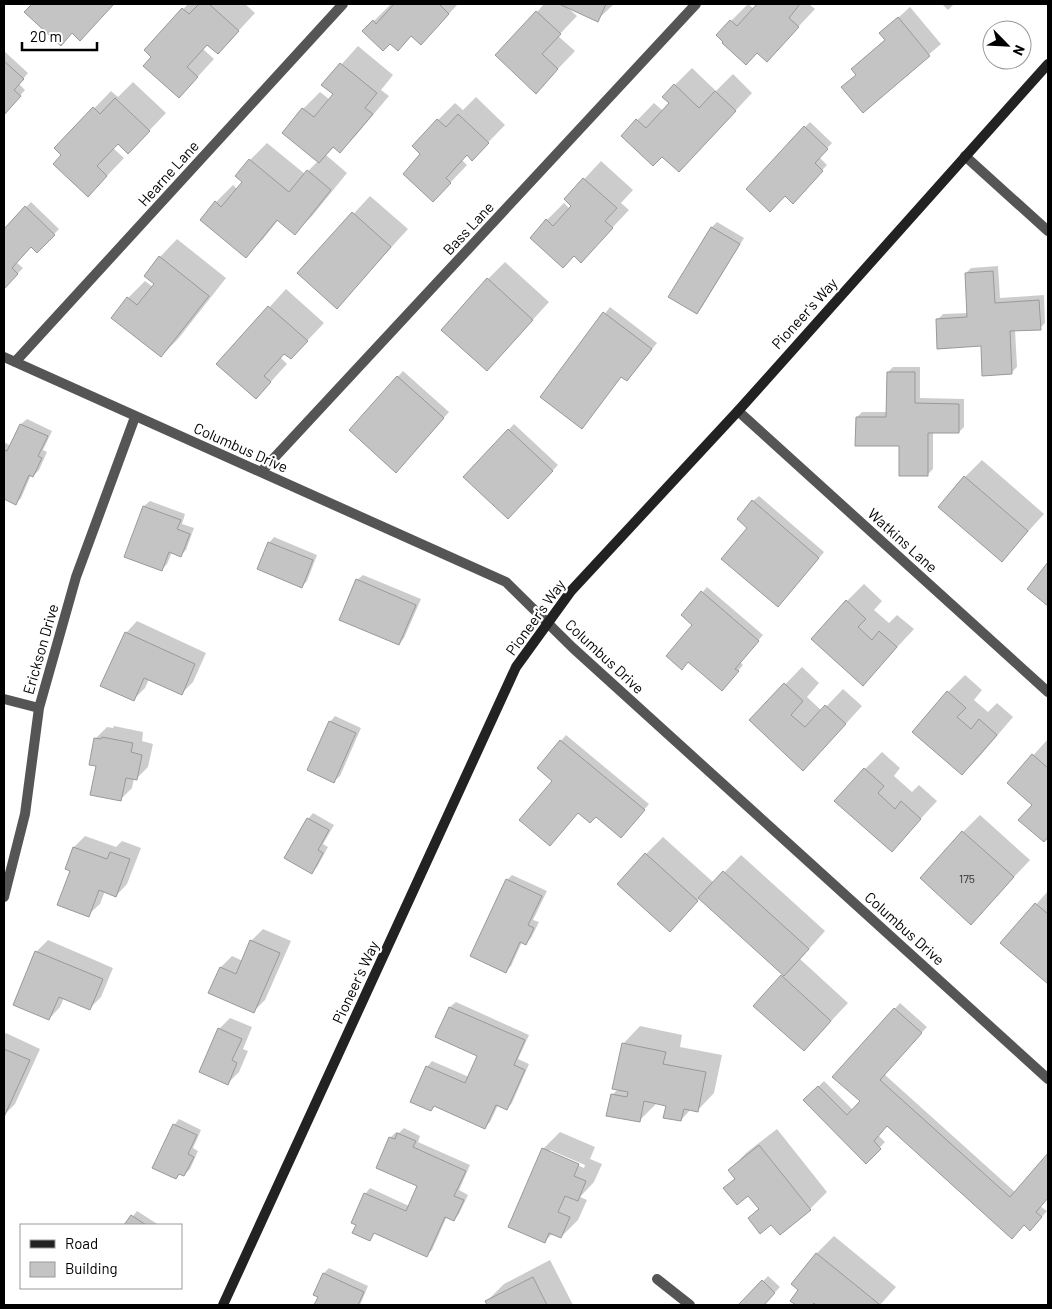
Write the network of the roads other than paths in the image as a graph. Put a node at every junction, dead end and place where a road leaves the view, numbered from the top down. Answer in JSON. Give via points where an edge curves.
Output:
{"nodes":[{"id":1,"x":343,"y":4,"type":"edge"},
{"id":2,"x":696,"y":4,"type":"edge"},
{"id":3,"x":1048,"y":64,"type":"edge"},
{"id":4,"x":965,"y":156,"type":"junction"},
{"id":5,"x":1048,"y":232,"type":"edge"},
{"id":6,"x":4,"y":357,"type":"edge"},
{"id":7,"x":15,"y":362,"type":"junction"},
{"id":8,"x":738,"y":411,"type":"junction"},
{"id":9,"x":135,"y":416,"type":"junction"},
{"id":10,"x":261,"y":472,"type":"junction"},
{"id":11,"x":547,"y":623,"type":"junction"},
{"id":12,"x":1048,"y":692,"type":"edge"},
{"id":13,"x":4,"y":699,"type":"edge"},
{"id":14,"x":38,"y":708,"type":"junction"},
{"id":15,"x":4,"y":897,"type":"edge"},
{"id":16,"x":1048,"y":1079,"type":"edge"},
{"id":17,"x":657,"y":1279,"type":"dead end"},
{"id":18,"x":223,"y":1305,"type":"edge"},
{"id":19,"x":690,"y":1305,"type":"edge"}],
"edges":[{"from":1,"to":7,"type":"street","name":"Hearne Lane"},
{"from":2,"to":10,"type":"street","name":"Bass Lane"},
{"from":3,"to":4,"type":"main road","name":"Pioneer's Way"},
{"from":4,"to":5,"type":"street"},
{"from":4,"to":8,"type":"main road","name":"Pioneer's Way"},
{"from":6,"to":7,"type":"street","name":"Columbus Drive"},
{"from":7,"to":9,"type":"street","name":"Columbus Drive"},
{"from":8,"to":11,"type":"main road","name":"Pioneer's Way","via":[[578,584]]},
{"from":8,"to":12,"type":"street","name":"Watkins Lane"},
{"from":9,"to":10,"type":"street","name":"Columbus Drive"},
{"from":9,"to":14,"type":"street","name":"Erickson Drive","via":[[76,577]]},
{"from":10,"to":11,"type":"street","name":"Columbus Drive","via":[[506,582]]},
{"from":11,"to":16,"type":"street","name":"Columbus Drive"},
{"from":11,"to":18,"type":"main road","name":"Pioneer's Way","via":[[516,667]]},
{"from":13,"to":14,"type":"street"},
{"from":14,"to":15,"type":"street","name":"Erickson Drive","via":[[25,814]]},
{"from":17,"to":19,"type":"street"}]}
